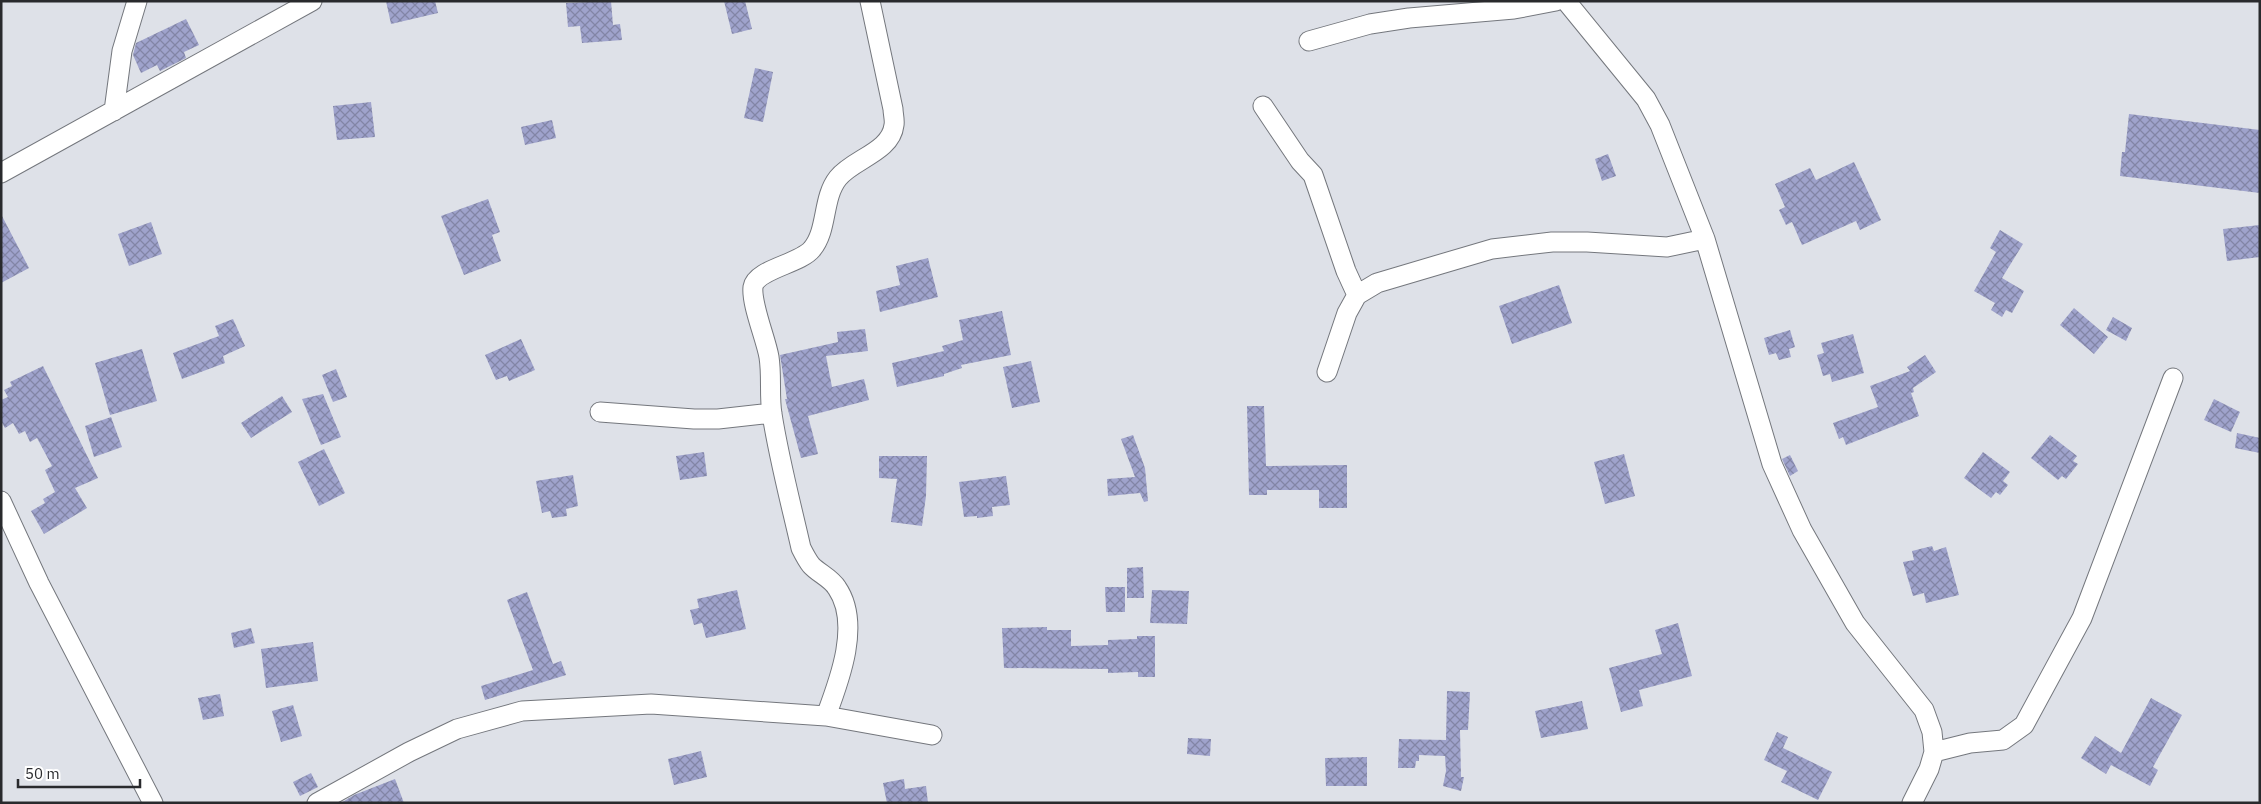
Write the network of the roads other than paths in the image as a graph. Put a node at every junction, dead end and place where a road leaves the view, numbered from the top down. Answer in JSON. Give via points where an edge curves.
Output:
{"nodes":[{"id":1,"x":137,"y":1,"type":"edge"},
{"id":2,"x":312,"y":1,"type":"edge"},
{"id":3,"x":870,"y":1,"type":"edge"},
{"id":4,"x":1556,"y":1,"type":"edge"},
{"id":5,"x":1566,"y":1,"type":"edge"},
{"id":6,"x":1308,"y":41,"type":"dead end"},
{"id":7,"x":1263,"y":106,"type":"dead end"},
{"id":8,"x":114,"y":111,"type":"junction"},
{"id":9,"x":1,"y":172,"type":"edge"},
{"id":10,"x":1705,"y":239,"type":"junction"},
{"id":11,"x":1357,"y":295,"type":"junction"},
{"id":12,"x":1326,"y":372,"type":"dead end"},
{"id":13,"x":2173,"y":378,"type":"dead end"},
{"id":14,"x":600,"y":412,"type":"dead end"},
{"id":15,"x":772,"y":413,"type":"junction"},
{"id":16,"x":1,"y":501,"type":"edge"},
{"id":17,"x":826,"y":716,"type":"junction"},
{"id":18,"x":932,"y":735,"type":"dead end"},
{"id":19,"x":1934,"y":752,"type":"junction"},
{"id":20,"x":153,"y":803,"type":"edge"},
{"id":21,"x":317,"y":803,"type":"edge"},
{"id":22,"x":1912,"y":803,"type":"edge"}],
"edges":[{"from":1,"to":8,"type":"street","via":[[122,51]]},
{"from":2,"to":8,"type":"street"},
{"from":3,"to":15,"type":"street","via":[[894,126],[887,141],[837,179],[812,249],[760,276],[753,286],[753,298],[769,359]]},
{"from":4,"to":6,"type":"street","via":[[1514,10],[1370,24]]},
{"from":5,"to":10,"type":"street","via":[[1646,99],[1660,125]]},
{"from":7,"to":11,"type":"street","via":[[1313,175]]},
{"from":8,"to":9,"type":"street"},
{"from":10,"to":11,"type":"street","via":[[1667,247],[1552,242],[1492,249],[1377,283]]},
{"from":10,"to":19,"type":"street","via":[[1772,464],[1802,530],[1855,623],[1924,710],[1932,732]]},
{"from":11,"to":12,"type":"street","via":[[1347,313]]},
{"from":13,"to":19,"type":"street","via":[[2082,618],[2024,725],[2003,740],[1970,743]]},
{"from":14,"to":15,"type":"street","via":[[694,419]]},
{"from":15,"to":17,"type":"street","via":[[801,548],[811,565],[836,586],[847,606],[848,632],[840,681]]},
{"from":16,"to":20,"type":"street","via":[[39,583]]},
{"from":17,"to":18,"type":"street"},
{"from":17,"to":21,"type":"street","via":[[651,704],[522,711],[457,730],[409,752]]},
{"from":19,"to":22,"type":"street","via":[[1929,770]]}]}
